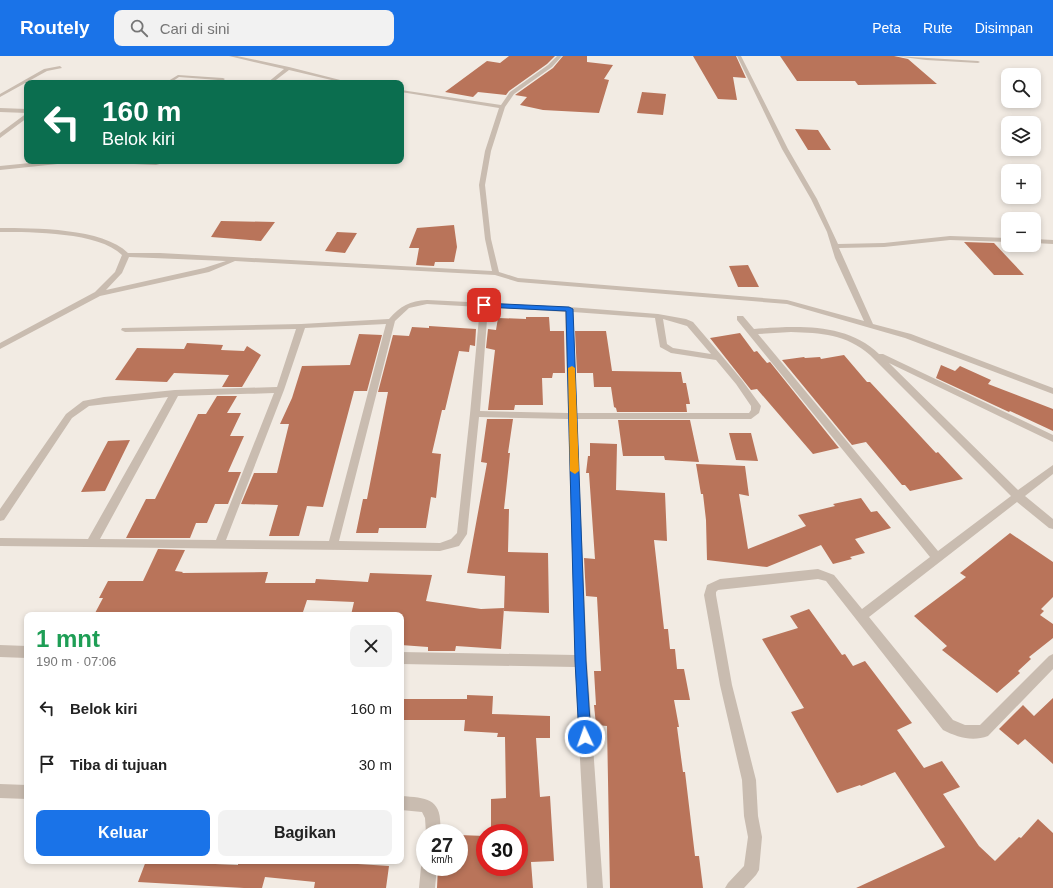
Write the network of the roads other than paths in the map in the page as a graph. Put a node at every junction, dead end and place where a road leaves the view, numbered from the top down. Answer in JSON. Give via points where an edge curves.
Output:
{"nodes":[{"id":1,"x":232,"y":56,"type":"edge"},
{"id":2,"x":560,"y":56,"type":"edge"},
{"id":3,"x":739,"y":56,"type":"edge"},
{"id":4,"x":897,"y":56,"type":"edge"},
{"id":5,"x":978,"y":62,"type":"dead end"},
{"id":6,"x":60,"y":67,"type":"dead end"},
{"id":7,"x":289,"y":68,"type":"junction"},
{"id":8,"x":28,"y":80,"type":"edge"},
{"id":9,"x":172,"y":80,"type":"edge"},
{"id":10,"x":222,"y":80,"type":"edge"},
{"id":11,"x":273,"y":80,"type":"edge"},
{"id":12,"x":338,"y":80,"type":"edge"},
{"id":13,"x":24,"y":82,"type":"edge"},
{"id":14,"x":404,"y":91,"type":"edge"},
{"id":15,"x":0,"y":96,"type":"edge"},
{"id":16,"x":502,"y":107,"type":"junction"},
{"id":17,"x":0,"y":110,"type":"edge"},
{"id":18,"x":24,"y":111,"type":"edge"},
{"id":19,"x":24,"y":117,"type":"edge"},
{"id":20,"x":0,"y":136,"type":"edge"},
{"id":21,"x":41,"y":164,"type":"edge"},
{"id":22,"x":32,"y":165,"type":"joint"},
{"id":23,"x":0,"y":168,"type":"edge"},
{"id":24,"x":0,"y":230,"type":"edge"},
{"id":25,"x":1001,"y":240,"type":"edge"},
{"id":26,"x":1041,"y":241,"type":"edge"},
{"id":27,"x":1053,"y":242,"type":"edge"},
{"id":28,"x":835,"y":246,"type":"junction"},
{"id":29,"x":126,"y":255,"type":"junction"},
{"id":30,"x":237,"y":259,"type":"junction"},
{"id":31,"x":496,"y":273,"type":"junction"},
{"id":32,"x":98,"y":294,"type":"junction"},
{"id":33,"x":484,"y":305,"type":"junction"},
{"id":34,"x":569,"y":309,"type":"junction"},
{"id":35,"x":659,"y":317,"type":"junction"},
{"id":36,"x":740,"y":318,"type":"dead end"},
{"id":37,"x":391,"y":321,"type":"junction"},
{"id":38,"x":869,"y":324,"type":"junction"},
{"id":39,"x":301,"y":326,"type":"junction"},
{"id":40,"x":125,"y":330,"type":"dead end"},
{"id":41,"x":753,"y":332,"type":"junction"},
{"id":42,"x":0,"y":346,"type":"edge"},
{"id":43,"x":873,"y":353,"type":"junction"},
{"id":44,"x":719,"y":358,"type":"junction"},
{"id":45,"x":280,"y":390,"type":"junction"},
{"id":46,"x":1053,"y":391,"type":"edge"},
{"id":47,"x":175,"y":393,"type":"junction"},
{"id":48,"x":475,"y":414,"type":"junction"},
{"id":49,"x":573,"y":416,"type":"junction"},
{"id":50,"x":1053,"y":439,"type":"edge"},
{"id":51,"x":1053,"y":469,"type":"edge"},
{"id":52,"x":1017,"y":496,"type":"junction"},
{"id":53,"x":0,"y":517,"type":"edge"},
{"id":54,"x":1053,"y":525,"type":"edge"},
{"id":55,"x":0,"y":542,"type":"edge"},
{"id":56,"x":91,"y":544,"type":"junction"},
{"id":57,"x":219,"y":545,"type":"junction"},
{"id":58,"x":333,"y":545,"type":"junction"},
{"id":59,"x":937,"y":557,"type":"junction"},
{"id":60,"x":860,"y":617,"type":"junction"},
{"id":61,"x":0,"y":651,"type":"edge"},
{"id":62,"x":24,"y":652,"type":"edge"},
{"id":63,"x":404,"y":658,"type":"edge"},
{"id":64,"x":1053,"y":660,"type":"edge"},
{"id":65,"x":581,"y":661,"type":"junction"},
{"id":66,"x":0,"y":791,"type":"edge"},
{"id":67,"x":24,"y":792,"type":"edge"},
{"id":68,"x":404,"y":803,"type":"edge"},
{"id":69,"x":434,"y":824,"type":"edge"},
{"id":70,"x":428,"y":876,"type":"edge"},
{"id":71,"x":427,"y":888,"type":"edge"},
{"id":72,"x":595,"y":888,"type":"edge"},
{"id":73,"x":733,"y":888,"type":"edge"}],
"edges":[{"from":1,"to":7,"type":"street"},
{"from":2,"to":16,"type":"street","via":[[512,92]]},
{"from":3,"to":28,"type":"street","via":[[785,149],[814,199]]},
{"from":4,"to":5,"type":"street"},
{"from":6,"to":8,"type":"street","via":[[46,70]]},
{"from":7,"to":11,"type":"street"},
{"from":7,"to":12,"type":"street"},
{"from":9,"to":10,"type":"street","via":[[178,76]]},
{"from":13,"to":15,"type":"street"},
{"from":14,"to":16,"type":"street"},
{"from":16,"to":31,"type":"street","via":[[488,151],[482,185],[488,239]]},
{"from":17,"to":18,"type":"street"},
{"from":19,"to":20,"type":"street"},
{"from":21,"to":22,"type":"street"},
{"from":22,"to":23,"type":"street"},
{"from":24,"to":29,"type":"street","via":[[94,239],[116,246]]},
{"from":25,"to":28,"type":"street","via":[[950,238],[884,245]]},
{"from":26,"to":27,"type":"street"},
{"from":28,"to":38,"type":"street"},
{"from":29,"to":30,"type":"street"},
{"from":29,"to":32,"type":"street","via":[[118,273]]},
{"from":30,"to":31,"type":"street"},
{"from":30,"to":32,"type":"street","via":[[206,270]]},
{"from":31,"to":38,"type":"street","via":[[518,280],[787,302]]},
{"from":32,"to":42,"type":"street"},
{"from":33,"to":34,"type":"street"},
{"from":33,"to":37,"type":"street","via":[[417,302],[408,304]]},
{"from":33,"to":48,"type":"street"},
{"from":34,"to":35,"type":"street"},
{"from":34,"to":49,"type":"street"},
{"from":35,"to":44,"type":"street","via":[[690,324]]},
{"from":35,"to":44,"type":"street","via":[[665,347]]},
{"from":36,"to":41,"type":"street"},
{"from":37,"to":39,"type":"street"},
{"from":37,"to":58,"type":"street"},
{"from":38,"to":46,"type":"street","via":[[908,336]]},
{"from":39,"to":40,"type":"street"},
{"from":39,"to":45,"type":"street"},
{"from":41,"to":43,"type":"street","via":[[817,331],[838,334],[854,340]]},
{"from":41,"to":59,"type":"street"},
{"from":43,"to":50,"type":"street"},
{"from":43,"to":52,"type":"street"},
{"from":44,"to":49,"type":"street","via":[[756,406],[755,414]]},
{"from":45,"to":47,"type":"street"},
{"from":45,"to":57,"type":"street"},
{"from":47,"to":53,"type":"street","via":[[86,403],[76,409]]},
{"from":47,"to":56,"type":"street"},
{"from":48,"to":49,"type":"street"},
{"from":48,"to":58,"type":"street","via":[[462,534],[455,543],[440,547]]},
{"from":49,"to":65,"type":"street"},
{"from":51,"to":52,"type":"street"},
{"from":52,"to":54,"type":"street"},
{"from":52,"to":59,"type":"street"},
{"from":55,"to":56,"type":"street"},
{"from":56,"to":57,"type":"street"},
{"from":57,"to":58,"type":"street"},
{"from":59,"to":60,"type":"street"},
{"from":60,"to":64,"type":"street","via":[[948,725],[962,732],[983,731]]},
{"from":60,"to":73,"type":"street","via":[[830,578],[818,574],[720,584],[710,591],[726,685],[749,780],[755,837],[751,870]]},
{"from":61,"to":62,"type":"street"},
{"from":63,"to":65,"type":"street"},
{"from":65,"to":72,"type":"street"},
{"from":66,"to":67,"type":"street"},
{"from":68,"to":69,"type":"street","via":[[425,804],[431,811]]},
{"from":70,"to":71,"type":"street"}]}
